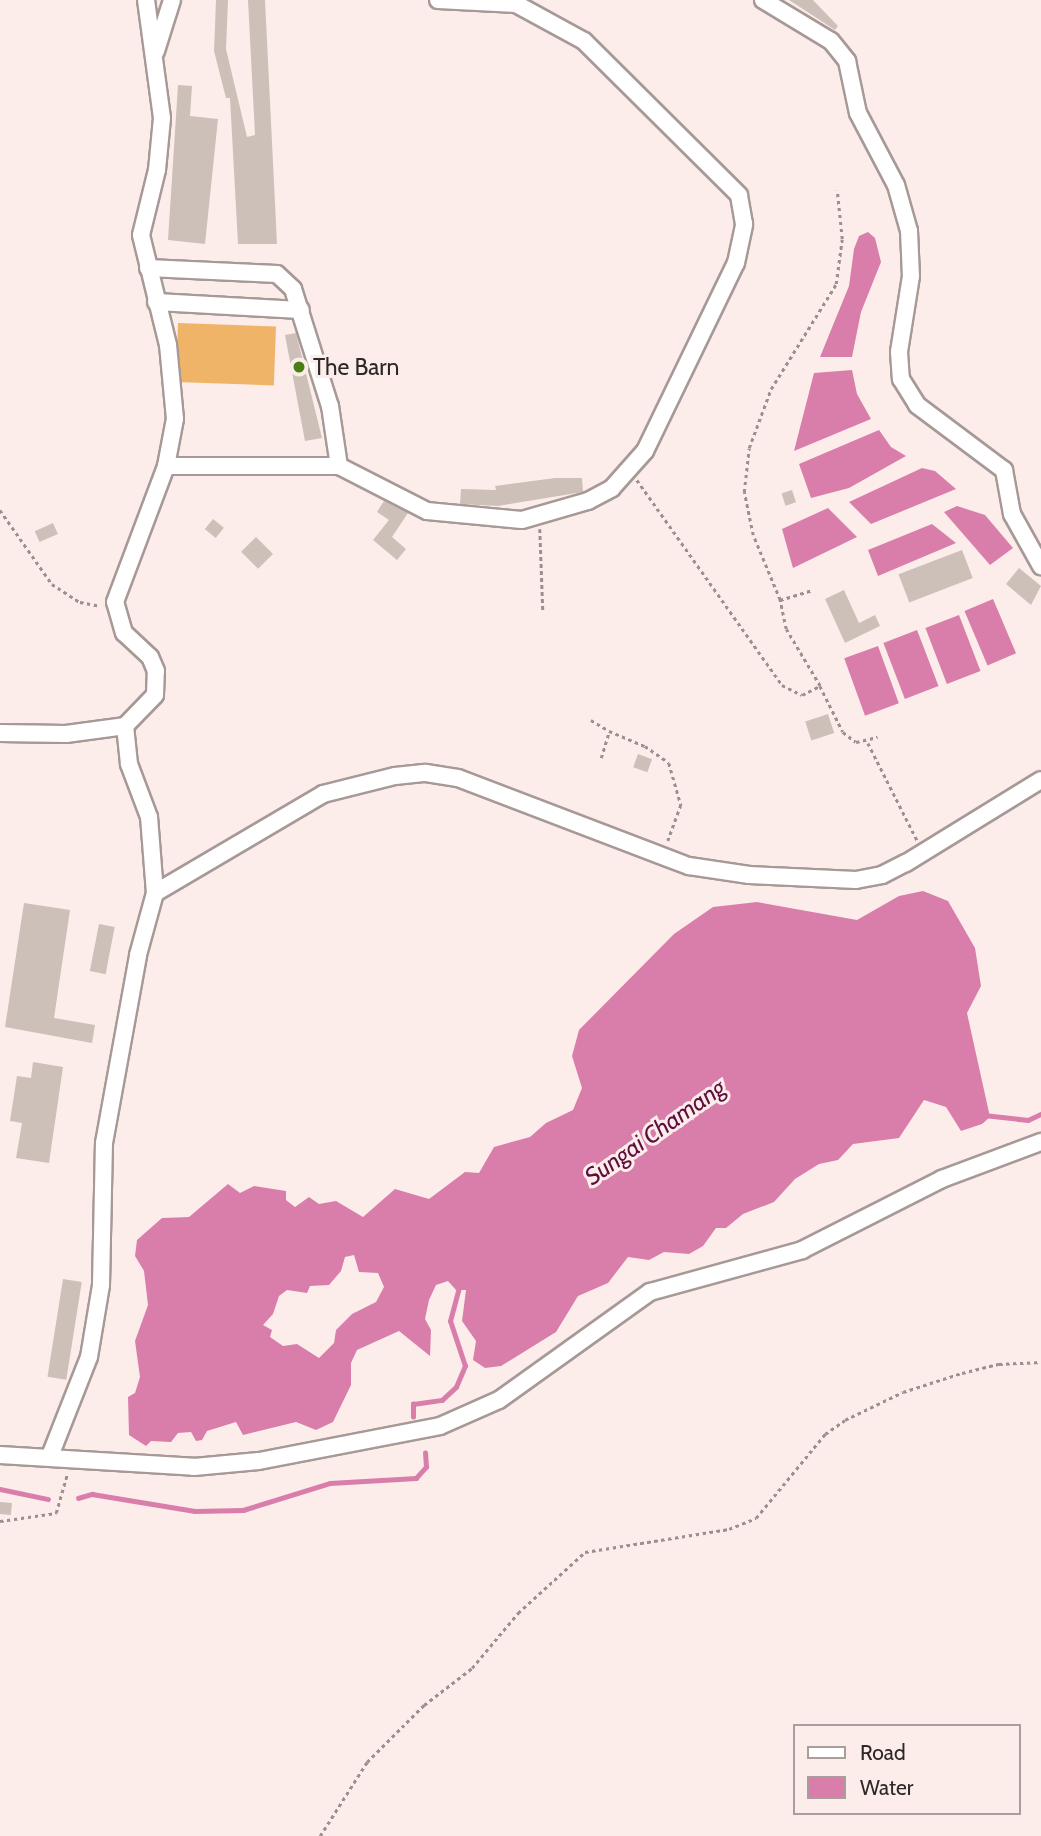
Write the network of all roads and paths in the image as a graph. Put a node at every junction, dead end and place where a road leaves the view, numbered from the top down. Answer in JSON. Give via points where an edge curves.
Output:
{"nodes":[{"id":1,"x":146,"y":0,"type":"edge"},
{"id":2,"x":172,"y":0,"type":"edge"},
{"id":3,"x":438,"y":0,"type":"edge"},
{"id":4,"x":763,"y":0,"type":"edge"},
{"id":5,"x":155,"y":55,"type":"junction"},
{"id":6,"x":837,"y":190,"type":"dead end"},
{"id":7,"x":148,"y":268,"type":"junction"},
{"id":8,"x":156,"y":302,"type":"junction"},
{"id":9,"x":301,"y":310,"type":"junction"},
{"id":10,"x":166,"y":466,"type":"junction"},
{"id":11,"x":339,"y":466,"type":"junction"},
{"id":12,"x":631,"y":471,"type":"junction"},
{"id":13,"x":0,"y":510,"type":"edge"},
{"id":14,"x":540,"y":515,"type":"junction"},
{"id":15,"x":1041,"y":566,"type":"edge"},
{"id":16,"x":812,"y":590,"type":"dead end"},
{"id":17,"x":780,"y":600,"type":"junction"},
{"id":18,"x":117,"y":609,"type":"junction"},
{"id":19,"x":542,"y":610,"type":"dead end"},
{"id":20,"x":820,"y":686,"type":"junction"},
{"id":21,"x":591,"y":720,"type":"dead end"},
{"id":22,"x":125,"y":726,"type":"junction"},
{"id":23,"x":608,"y":731,"type":"junction"},
{"id":24,"x":0,"y":733,"type":"edge"},
{"id":25,"x":877,"y":737,"type":"dead end"},
{"id":26,"x":868,"y":743,"type":"junction"},
{"id":27,"x":601,"y":758,"type":"dead end"},
{"id":28,"x":1041,"y":780,"type":"edge"},
{"id":29,"x":923,"y":853,"type":"junction"},
{"id":30,"x":661,"y":857,"type":"junction"},
{"id":31,"x":155,"y":893,"type":"junction"},
{"id":32,"x":1041,"y":1142,"type":"edge"},
{"id":33,"x":1041,"y":1362,"type":"edge"},
{"id":34,"x":0,"y":1455,"type":"edge"},
{"id":35,"x":50,"y":1456,"type":"junction"},
{"id":36,"x":70,"y":1458,"type":"junction"},
{"id":37,"x":0,"y":1521,"type":"edge"},
{"id":38,"x":320,"y":1836,"type":"edge"}],
"edges":[{"from":1,"to":5,"type":"street"},
{"from":2,"to":5,"type":"street"},
{"from":3,"to":12,"type":"street","via":[[516,4],[576,36],[603,56],[739,195],[744,223],[736,263]]},
{"from":4,"to":15,"type":"street","via":[[831,41],[847,61],[855,105],[896,185],[909,231],[911,276],[899,352],[901,379],[916,405],[1004,470],[1012,514]]},
{"from":5,"to":7,"type":"street","via":[[161,136],[141,235]]},
{"from":6,"to":17,"type":"path","via":[[842,239],[836,284],[771,389],[749,448],[744,492],[753,535]]},
{"from":7,"to":8,"type":"street"},
{"from":7,"to":9,"type":"street","via":[[277,274],[293,289]]},
{"from":8,"to":9,"type":"street"},
{"from":8,"to":10,"type":"street","via":[[164,323],[175,394]]},
{"from":9,"to":11,"type":"street","via":[[330,406]]},
{"from":10,"to":11,"type":"street"},
{"from":10,"to":18,"type":"street","via":[[115,602]]},
{"from":11,"to":14,"type":"street","via":[[441,515],[509,520]]},
{"from":12,"to":14,"type":"street","via":[[601,495]]},
{"from":12,"to":20,"type":"path","via":[[782,685],[802,695]]},
{"from":13,"to":18,"type":"path","via":[[52,584],[80,602]]},
{"from":14,"to":19,"type":"path"},
{"from":16,"to":17,"type":"path"},
{"from":17,"to":20,"type":"path","via":[[786,629]]},
{"from":18,"to":22,"type":"street","via":[[124,633],[150,657],[157,681],[149,705]]},
{"from":20,"to":26,"type":"path","via":[[843,732],[856,742]]},
{"from":21,"to":23,"type":"path"},
{"from":22,"to":24,"type":"street","via":[[66,734]]},
{"from":22,"to":31,"type":"street","via":[[129,764],[149,817]]},
{"from":23,"to":27,"type":"path"},
{"from":23,"to":30,"type":"path","via":[[669,763],[681,805]]},
{"from":25,"to":26,"type":"path"},
{"from":26,"to":29,"type":"path"},
{"from":28,"to":29,"type":"street"},
{"from":29,"to":30,"type":"street","via":[[882,875],[856,880],[728,872]]},
{"from":30,"to":31,"type":"street","via":[[477,785],[426,773],[355,783],[323,794]]},
{"from":31,"to":35,"type":"street","via":[[138,955],[104,1143],[100,1297],[83,1377]]},
{"from":32,"to":36,"type":"street","via":[[942,1179],[802,1250],[650,1292],[499,1400],[440,1426],[221,1465],[162,1468]]},
{"from":33,"to":38,"type":"path","via":[[999,1364],[962,1373],[903,1392],[845,1420],[825,1434],[756,1518],[729,1529],[585,1552],[518,1613],[472,1668],[424,1705],[367,1762]]},
{"from":34,"to":35,"type":"street"},
{"from":35,"to":36,"type":"street"},
{"from":36,"to":37,"type":"path","via":[[56,1513]]}]}
